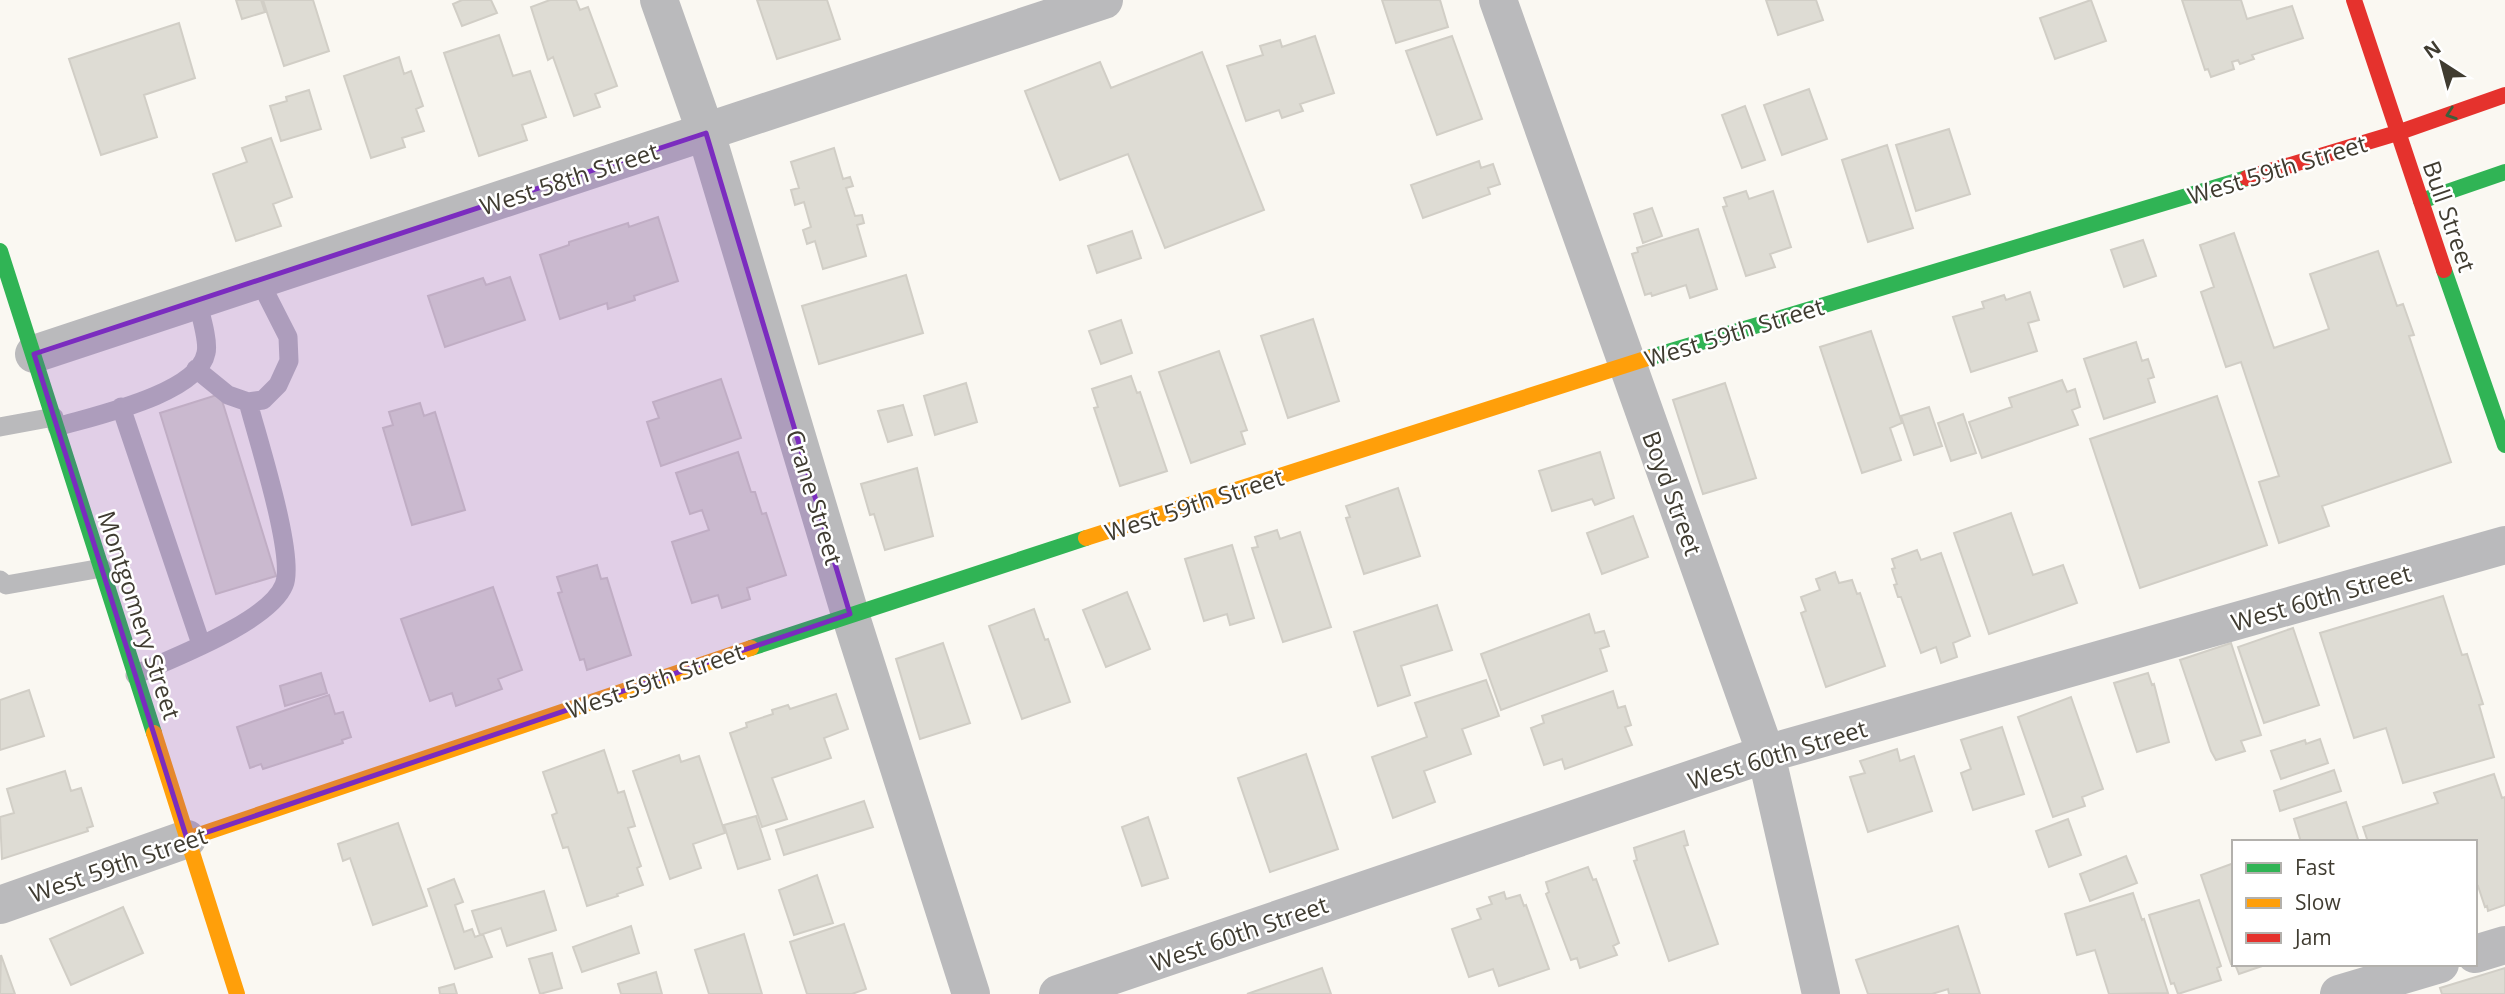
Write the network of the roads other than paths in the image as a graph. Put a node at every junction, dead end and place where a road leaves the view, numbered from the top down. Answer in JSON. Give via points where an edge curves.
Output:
{"nodes":[{"id":1,"x":659,"y":0,"type":"edge"},
{"id":2,"x":1104,"y":0,"type":"edge"},
{"id":3,"x":1498,"y":0,"type":"edge"},
{"id":4,"x":2354,"y":0,"type":"edge"},
{"id":5,"x":2505,"y":95,"type":"edge"},
{"id":6,"x":706,"y":133,"type":"junction"},
{"id":7,"x":2397,"y":133,"type":"junction"},
{"id":8,"x":2505,"y":173,"type":"edge"},
{"id":9,"x":2421,"y":201,"type":"junction"},
{"id":10,"x":0,"y":250,"type":"edge"},
{"id":11,"x":259,"y":279,"type":"junction"},
{"id":12,"x":197,"y":300,"type":"junction"},
{"id":13,"x":34,"y":354,"type":"junction"},
{"id":14,"x":1627,"y":364,"type":"junction"},
{"id":15,"x":196,"y":369,"type":"junction"},
{"id":16,"x":248,"y":402,"type":"junction"},
{"id":17,"x":121,"y":407,"type":"junction"},
{"id":18,"x":55,"y":422,"type":"junction"},
{"id":19,"x":0,"y":427,"type":"edge"},
{"id":20,"x":2505,"y":444,"type":"edge"},
{"id":21,"x":2505,"y":545,"type":"edge"},
{"id":22,"x":102,"y":568,"type":"junction"},
{"id":23,"x":0,"y":580,"type":"edge"},
{"id":24,"x":850,"y":614,"type":"junction"},
{"id":25,"x":201,"y":644,"type":"junction"},
{"id":26,"x":135,"y":675,"type":"junction"},
{"id":27,"x":1766,"y":754,"type":"junction"},
{"id":28,"x":187,"y":839,"type":"junction"},
{"id":29,"x":0,"y":905,"type":"edge"},
{"id":30,"x":2505,"y":945,"type":"edge"},
{"id":31,"x":2477,"y":953,"type":"edge"},
{"id":32,"x":2433,"y":966,"type":"edge"},
{"id":33,"x":237,"y":994,"type":"edge"},
{"id":34,"x":971,"y":994,"type":"edge"},
{"id":35,"x":1058,"y":994,"type":"edge"},
{"id":36,"x":1821,"y":994,"type":"edge"},
{"id":37,"x":2339,"y":994,"type":"edge"}],
"edges":[{"from":1,"to":6,"type":"street","name":"Crane Street"},
{"from":2,"to":6,"type":"street","name":"West 58th Street"},
{"from":3,"to":14,"type":"street","name":"Boyd Street"},
{"from":4,"to":7,"type":"street","name":"Bull Street"},
{"from":5,"to":7,"type":"street","name":"West 59th Street","one_way":true},
{"from":6,"to":11,"type":"street","name":"West 58th Street"},
{"from":6,"to":24,"type":"street","name":"Crane Street"},
{"from":7,"to":9,"type":"street","name":"Bull Street"},
{"from":7,"to":14,"type":"street","name":"West 59th Street"},
{"from":8,"to":9,"type":"street"},
{"from":9,"to":20,"type":"street","name":"Bull Street"},
{"from":10,"to":13,"type":"street","name":"Montgomery Street"},
{"from":11,"to":12,"type":"street","name":"West 58th Street"},
{"from":11,"to":16,"type":"lane","via":[[288,337],[289,361],[278,385],[262,400]]},
{"from":12,"to":13,"type":"street","name":"West 58th Street"},
{"from":12,"to":15,"type":"lane","via":[[207,351]]},
{"from":13,"to":18,"type":"street","name":"Montgomery Street"},
{"from":14,"to":24,"type":"street","name":"West 59th Street"},
{"from":14,"to":27,"type":"street","name":"Boyd Street"},
{"from":15,"to":16,"type":"lane","via":[[228,395]]},
{"from":15,"to":17,"type":"lane","via":[[189,379],[169,390]]},
{"from":16,"to":25,"type":"lane","via":[[283,537],[284,585],[266,609]]},
{"from":17,"to":18,"type":"lane"},
{"from":17,"to":25,"type":"lane"},
{"from":18,"to":19,"type":"lane"},
{"from":18,"to":22,"type":"street","name":"Montgomery Street"},
{"from":21,"to":27,"type":"street","name":"West 60th Street"},
{"from":22,"to":23,"type":"lane","via":[[6,585]]},
{"from":22,"to":26,"type":"street","name":"Montgomery Street"},
{"from":24,"to":28,"type":"street","name":"West 59th Street"},
{"from":24,"to":34,"type":"street","name":"Crane Street"},
{"from":25,"to":26,"type":"lane"},
{"from":26,"to":28,"type":"street","name":"Montgomery Street"},
{"from":27,"to":35,"type":"street","name":"West 60th Street"},
{"from":27,"to":36,"type":"street","name":"Boyd Street"},
{"from":28,"to":29,"type":"street","name":"West 59th Street"},
{"from":28,"to":33,"type":"street","name":"Montgomery Street"},
{"from":30,"to":31,"type":"street"},
{"from":32,"to":37,"type":"street"}]}
